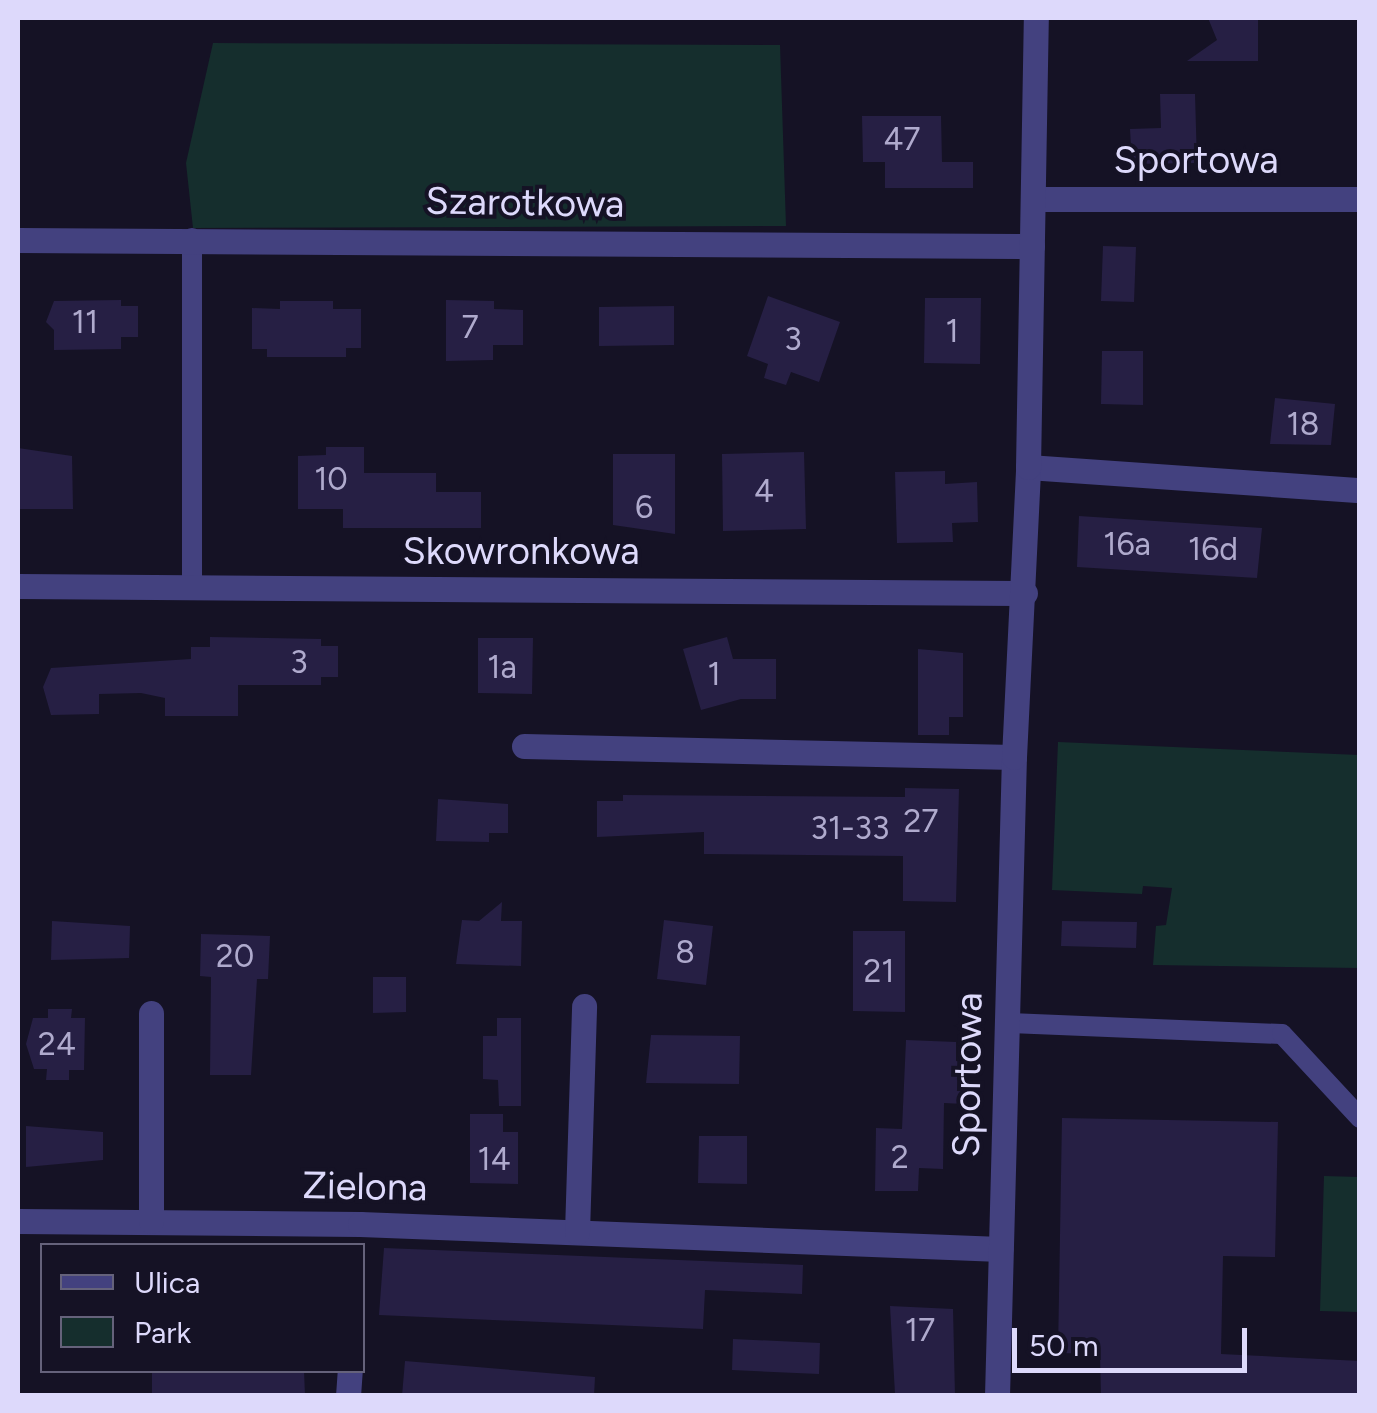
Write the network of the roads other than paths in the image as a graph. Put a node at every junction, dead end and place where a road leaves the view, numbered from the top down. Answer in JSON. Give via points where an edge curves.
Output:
{"nodes":[{"id":1,"x":1036,"y":18,"type":"edge"},
{"id":2,"x":1032,"y":199,"type":"junction"},
{"id":3,"x":1360,"y":199,"type":"edge"},
{"id":4,"x":192,"y":238,"type":"junction"},
{"id":5,"x":18,"y":240,"type":"edge"},
{"id":6,"x":1032,"y":246,"type":"junction"},
{"id":7,"x":1028,"y":467,"type":"junction"},
{"id":8,"x":1360,"y":490,"type":"edge"},
{"id":9,"x":18,"y":586,"type":"edge"},
{"id":10,"x":192,"y":588,"type":"junction"},
{"id":11,"x":1024,"y":594,"type":"junction"},
{"id":12,"x":524,"y":746,"type":"dead end"},
{"id":13,"x":1014,"y":756,"type":"junction"},
{"id":14,"x":584,"y":1006,"type":"dead end"},
{"id":15,"x":151,"y":1013,"type":"dead end"},
{"id":16,"x":1007,"y":1023,"type":"junction"},
{"id":17,"x":1360,"y":1118,"type":"edge"},
{"id":18,"x":18,"y":1221,"type":"edge"},
{"id":19,"x":150,"y":1221,"type":"junction"},
{"id":20,"x":577,"y":1232,"type":"junction"},
{"id":21,"x":360,"y":1235,"type":"edge"},
{"id":22,"x":1001,"y":1249,"type":"junction"},
{"id":23,"x":997,"y":1396,"type":"edge"}],
"edges":[{"from":1,"to":2,"type":"street","name":"Sportowa"},
{"from":2,"to":3,"type":"street","name":"Sportowa"},
{"from":2,"to":6,"type":"street","name":"Sportowa"},
{"from":4,"to":5,"type":"street","name":"Szarotkowa"},
{"from":4,"to":6,"type":"street","name":"Szarotkowa"},
{"from":4,"to":10,"type":"lane"},
{"from":6,"to":7,"type":"street","name":"Sportowa"},
{"from":7,"to":8,"type":"street"},
{"from":7,"to":11,"type":"street","name":"Sportowa"},
{"from":9,"to":10,"type":"street","name":"Skowronkowa"},
{"from":10,"to":11,"type":"street","name":"Skowronkowa"},
{"from":11,"to":13,"type":"street","name":"Sportowa"},
{"from":12,"to":13,"type":"street"},
{"from":13,"to":16,"type":"street","name":"Sportowa"},
{"from":14,"to":20,"type":"street"},
{"from":15,"to":19,"type":"street"},
{"from":16,"to":17,"type":"lane","via":[[1282,1034]]},
{"from":16,"to":22,"type":"street","name":"Sportowa"},
{"from":18,"to":19,"type":"street","name":"Zielona"},
{"from":19,"to":21,"type":"street","name":"Zielona"},
{"from":20,"to":21,"type":"street","name":"Zielona"},
{"from":20,"to":22,"type":"street","name":"Zielona"},
{"from":22,"to":23,"type":"street","name":"Sportowa"}]}
